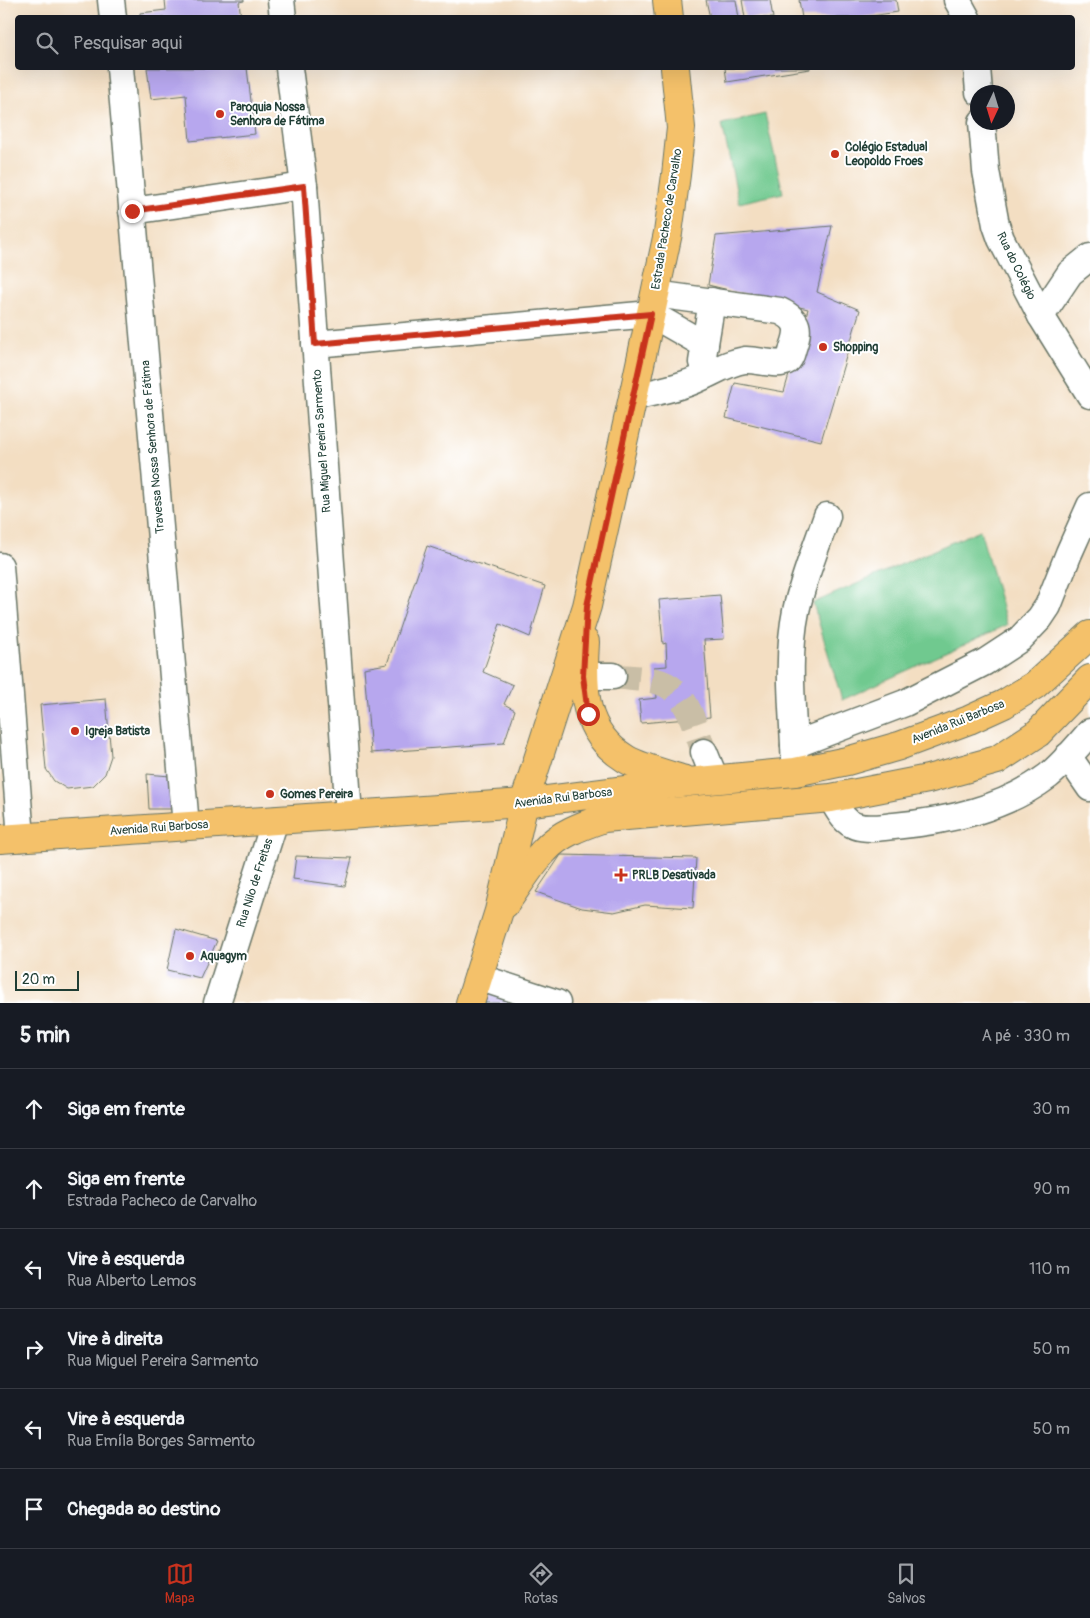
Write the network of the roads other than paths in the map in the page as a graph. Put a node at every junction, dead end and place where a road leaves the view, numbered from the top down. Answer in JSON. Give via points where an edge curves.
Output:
{"nodes":[{"id":1,"x":111,"y":0,"type":"edge"},
{"id":2,"x":281,"y":0,"type":"edge"},
{"id":3,"x":667,"y":0,"type":"edge"},
{"id":4,"x":957,"y":0,"type":"edge"},
{"id":5,"x":113,"y":15,"type":"edge"},
{"id":6,"x":283,"y":15,"type":"edge"},
{"id":7,"x":669,"y":15,"type":"edge"},
{"id":8,"x":965,"y":15,"type":"edge"},
{"id":9,"x":120,"y":70,"type":"edge"},
{"id":10,"x":289,"y":70,"type":"edge"},
{"id":11,"x":675,"y":70,"type":"edge"},
{"id":12,"x":977,"y":70,"type":"edge"},
{"id":13,"x":978,"y":85,"type":"edge"},
{"id":14,"x":983,"y":130,"type":"edge"},
{"id":15,"x":304,"y":186,"type":"junction"},
{"id":16,"x":132,"y":211,"type":"junction"},
{"id":17,"x":1090,"y":257,"type":"edge"},
{"id":18,"x":712,"y":301,"type":"junction"},
{"id":19,"x":653,"y":304,"type":"junction"},
{"id":20,"x":1041,"y":316,"type":"junction"},
{"id":21,"x":315,"y":344,"type":"junction"},
{"id":22,"x":705,"y":345,"type":"junction"},
{"id":23,"x":700,"y":378,"type":"junction"},
{"id":24,"x":1090,"y":395,"type":"edge"},
{"id":25,"x":633,"y":397,"type":"junction"},
{"id":26,"x":1090,"y":506,"type":"edge"},
{"id":27,"x":827,"y":516,"type":"dead end"},
{"id":28,"x":0,"y":566,"type":"edge"},
{"id":29,"x":587,"y":606,"type":"junction"},
{"id":30,"x":1090,"y":635,"type":"edge"},
{"id":31,"x":583,"y":676,"type":"junction"},
{"id":32,"x":613,"y":676,"type":"tunnel mouth"},
{"id":33,"x":1090,"y":679,"type":"edge"},
{"id":34,"x":1090,"y":732,"type":"edge"},
{"id":35,"x":794,"y":746,"type":"junction"},
{"id":36,"x":704,"y":752,"type":"tunnel mouth"},
{"id":37,"x":1068,"y":756,"type":"junction"},
{"id":38,"x":795,"y":772,"type":"junction"},
{"id":39,"x":715,"y":779,"type":"junction"},
{"id":40,"x":688,"y":782,"type":"junction"},
{"id":41,"x":1090,"y":788,"type":"edge"},
{"id":42,"x":832,"y":798,"type":"junction"},
{"id":43,"x":524,"y":803,"type":"junction"},
{"id":44,"x":349,"y":815,"type":"junction"},
{"id":45,"x":275,"y":820,"type":"junction"},
{"id":46,"x":186,"y":826,"type":"junction"},
{"id":47,"x":10,"y":839,"type":"edge"},
{"id":48,"x":499,"y":911,"type":"junction"},
{"id":49,"x":478,"y":977,"type":"junction"},
{"id":50,"x":217,"y":1003,"type":"edge"},
{"id":51,"x":470,"y":1003,"type":"edge"},
{"id":52,"x":557,"y":1003,"type":"edge"}],
"edges":[{"from":1,"to":5,"type":"street"},
{"from":2,"to":6,"type":"street"},
{"from":3,"to":7,"type":"main road"},
{"from":4,"to":8,"type":"street"},
{"from":9,"to":16,"type":"street","name":"Travessa Nossa Senhora de Fátima"},
{"from":10,"to":15,"type":"street","name":"Rua Miguel Pereira Sarmento"},
{"from":11,"to":19,"type":"main road","name":"Estrada Pacheco de Carvalho","via":[[681,128],[668,233]]},
{"from":12,"to":13,"type":"street"},
{"from":14,"to":20,"type":"street","name":"Rua do Colégio","via":[[996,225],[1006,252]]},
{"from":15,"to":16,"type":"street"},
{"from":15,"to":21,"type":"street","name":"Rua Miguel Pereira Sarmento"},
{"from":16,"to":46,"type":"street","name":"Travessa Nossa Senhora de Fátima"},
{"from":17,"to":20,"type":"street","via":[[1070,273]]},
{"from":18,"to":19,"type":"street"},
{"from":18,"to":22,"type":"street"},
{"from":18,"to":23,"type":"street","via":[[780,311],[790,316],[797,326],[797,336],[787,361],[746,360]]},
{"from":19,"to":21,"type":"street"},
{"from":19,"to":22,"type":"street"},
{"from":19,"to":25,"type":"main road","name":"Estrada Pacheco de Carvalho"},
{"from":20,"to":24,"type":"street","name":"Rua do Colégio"},
{"from":21,"to":44,"type":"street","name":"Rua Miguel Pereira Sarmento"},
{"from":22,"to":23,"type":"street"},
{"from":23,"to":25,"type":"street"},
{"from":25,"to":29,"type":"main road","name":"Estrada Pacheco de Carvalho"},
{"from":26,"to":35,"type":"street","via":[[1048,606],[1020,639],[985,662],[905,703]]},
{"from":27,"to":35,"type":"street","via":[[796,613],[792,655]]},
{"from":28,"to":47,"type":"street"},
{"from":29,"to":31,"type":"main road"},
{"from":29,"to":43,"type":"main road","name":"Estrada Pacheco de Carvalho"},
{"from":30,"to":38,"type":"main road","name":"Avenida Rui Barbosa","via":[[1035,686],[1004,704],[899,746]]},
{"from":31,"to":32,"type":"street"},
{"from":31,"to":40,"type":"main road","via":[[588,714],[604,741],[627,760]]},
{"from":33,"to":42,"type":"main road","name":"Avenida Rui Barbosa","via":[[1038,734],[997,760],[928,779]]},
{"from":34,"to":37,"type":"street"},
{"from":35,"to":38,"type":"street"},
{"from":36,"to":39,"type":"street"},
{"from":37,"to":41,"type":"street"},
{"from":37,"to":42,"type":"street","via":[[1048,776],[1014,796],[982,810],[927,823],[872,828],[856,826],[843,818]]},
{"from":38,"to":39,"type":"main road","name":"Avenida Rui Barbosa"},
{"from":39,"to":40,"type":"main road","name":"Avenida Rui Barbosa"},
{"from":40,"to":43,"type":"main road","name":"Avenida Rui Barbosa"},
{"from":42,"to":48,"type":"main road","name":"Avenida Rui Barbosa","via":[[604,818],[566,834],[545,850]]},
{"from":43,"to":44,"type":"main road","name":"Avenida Rui Barbosa"},
{"from":43,"to":48,"type":"main road","name":"Estrada Pacheco de Carvalho"},
{"from":44,"to":45,"type":"main road","name":"Avenida Rui Barbosa"},
{"from":45,"to":46,"type":"main road","name":"Avenida Rui Barbosa"},
{"from":45,"to":50,"type":"street","name":"Rua Nilo de Freitas"},
{"from":46,"to":47,"type":"main road","name":"Avenida Rui Barbosa"},
{"from":48,"to":49,"type":"main road"},
{"from":49,"to":51,"type":"main road"},
{"from":49,"to":52,"type":"street"}]}
